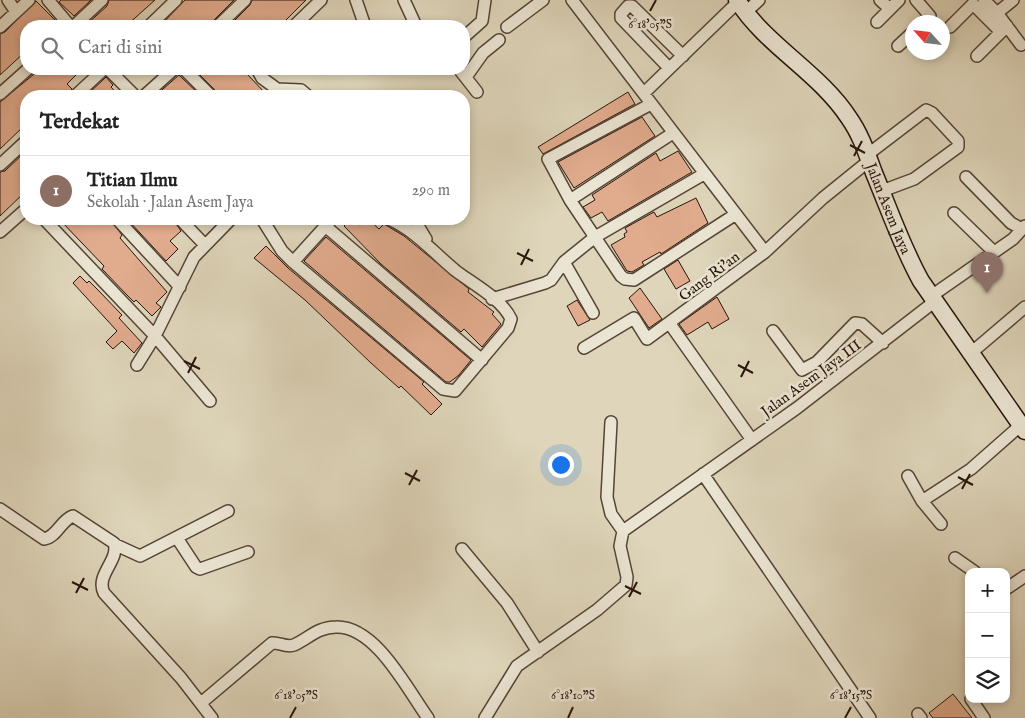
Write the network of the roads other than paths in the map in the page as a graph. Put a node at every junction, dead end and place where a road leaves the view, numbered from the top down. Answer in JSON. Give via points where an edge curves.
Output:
{"nodes":[{"id":1,"x":8,"y":0,"type":"edge"},
{"id":2,"x":29,"y":0,"type":"edge"},
{"id":3,"x":48,"y":0,"type":"edge"},
{"id":4,"x":102,"y":0,"type":"edge"},
{"id":5,"x":176,"y":0,"type":"edge"},
{"id":6,"x":245,"y":0,"type":"edge"},
{"id":7,"x":321,"y":0,"type":"edge"},
{"id":8,"x":356,"y":0,"type":"edge"},
{"id":9,"x":404,"y":0,"type":"edge"},
{"id":10,"x":485,"y":0,"type":"edge"},
{"id":11,"x":543,"y":0,"type":"edge"},
{"id":12,"x":572,"y":0,"type":"edge"},
{"id":13,"x":758,"y":0,"type":"edge"},
{"id":14,"x":880,"y":0,"type":"edge"},
{"id":15,"x":899,"y":0,"type":"edge"},
{"id":16,"x":916,"y":0,"type":"edge"},
{"id":17,"x":984,"y":0,"type":"edge"},
{"id":18,"x":1013,"y":0,"type":"edge"},
{"id":19,"x":740,"y":5,"type":"edge"},
{"id":20,"x":890,"y":9,"type":"junction"},
{"id":21,"x":16,"y":12,"type":"junction"},
{"id":22,"x":997,"y":13,"type":"junction"},
{"id":23,"x":929,"y":15,"type":"edge"},
{"id":24,"x":65,"y":20,"type":"edge"},
{"id":25,"x":80,"y":20,"type":"edge"},
{"id":26,"x":155,"y":20,"type":"edge"},
{"id":27,"x":224,"y":20,"type":"edge"},
{"id":28,"x":300,"y":20,"type":"edge"},
{"id":29,"x":363,"y":20,"type":"edge"},
{"id":30,"x":413,"y":20,"type":"edge"},
{"id":31,"x":877,"y":22,"type":"dead end"},
{"id":32,"x":0,"y":27,"type":"edge"},
{"id":33,"x":507,"y":27,"type":"dead end"},
{"id":34,"x":950,"y":27,"type":"dead end"},
{"id":35,"x":1004,"y":29,"type":"junction"},
{"id":36,"x":470,"y":32,"type":"edge"},
{"id":37,"x":499,"y":40,"type":"dead end"},
{"id":38,"x":905,"y":40,"type":"edge"},
{"id":39,"x":1021,"y":45,"type":"dead end"},
{"id":40,"x":898,"y":46,"type":"dead end"},
{"id":41,"x":683,"y":56,"type":"junction"},
{"id":42,"x":977,"y":56,"type":"dead end"},
{"id":43,"x":470,"y":65,"type":"edge"},
{"id":44,"x":669,"y":68,"type":"junction"},
{"id":45,"x":21,"y":75,"type":"edge"},
{"id":46,"x":98,"y":75,"type":"edge"},
{"id":47,"x":114,"y":75,"type":"edge"},
{"id":48,"x":167,"y":75,"type":"edge"},
{"id":49,"x":190,"y":75,"type":"edge"},
{"id":50,"x":260,"y":75,"type":"edge"},
{"id":51,"x":464,"y":75,"type":"edge"},
{"id":52,"x":81,"y":90,"type":"edge"},
{"id":53,"x":129,"y":90,"type":"edge"},
{"id":54,"x":151,"y":90,"type":"edge"},
{"id":55,"x":205,"y":90,"type":"edge"},
{"id":56,"x":273,"y":90,"type":"edge"},
{"id":57,"x":477,"y":92,"type":"dead end"},
{"id":58,"x":644,"y":93,"type":"junction"},
{"id":59,"x":0,"y":94,"type":"edge"},
{"id":60,"x":649,"y":106,"type":"junction"},
{"id":61,"x":670,"y":136,"type":"junction"},
{"id":62,"x":20,"y":147,"type":"edge"},
{"id":63,"x":868,"y":158,"type":"junction"},
{"id":64,"x":0,"y":165,"type":"edge"},
{"id":65,"x":704,"y":174,"type":"junction"},
{"id":66,"x":966,"y":177,"type":"dead end"},
{"id":67,"x":882,"y":192,"type":"junction"},
{"id":68,"x":570,"y":200,"type":"junction"},
{"id":69,"x":954,"y":213,"type":"dead end"},
{"id":70,"x":20,"y":214,"type":"edge"},
{"id":71,"x":736,"y":214,"type":"junction"},
{"id":72,"x":50,"y":225,"type":"edge"},
{"id":73,"x":123,"y":225,"type":"edge"},
{"id":74,"x":186,"y":225,"type":"edge"},
{"id":75,"x":225,"y":225,"type":"edge"},
{"id":76,"x":266,"y":225,"type":"edge"},
{"id":77,"x":325,"y":225,"type":"edge"},
{"id":78,"x":331,"y":225,"type":"edge"},
{"id":79,"x":398,"y":225,"type":"edge"},
{"id":80,"x":417,"y":225,"type":"edge"},
{"id":81,"x":1024,"y":228,"type":"edge"},
{"id":82,"x":0,"y":232,"type":"edge"},
{"id":83,"x":595,"y":238,"type":"junction"},
{"id":84,"x":204,"y":244,"type":"junction"},
{"id":85,"x":429,"y":245,"type":"junction"},
{"id":86,"x":765,"y":252,"type":"junction"},
{"id":87,"x":994,"y":252,"type":"junction"},
{"id":88,"x":293,"y":262,"type":"junction"},
{"id":89,"x":564,"y":262,"type":"junction"},
{"id":90,"x":180,"y":287,"type":"junction"},
{"id":91,"x":492,"y":299,"type":"junction"},
{"id":92,"x":932,"y":299,"type":"junction"},
{"id":93,"x":1025,"y":307,"type":"edge"},
{"id":94,"x":594,"y":313,"type":"dead end"},
{"id":95,"x":670,"y":324,"type":"junction"},
{"id":96,"x":773,"y":331,"type":"dead end"},
{"id":97,"x":155,"y":336,"type":"junction"},
{"id":98,"x":883,"y":343,"type":"junction"},
{"id":99,"x":584,"y":348,"type":"dead end"},
{"id":100,"x":971,"y":353,"type":"junction"},
{"id":101,"x":482,"y":360,"type":"junction"},
{"id":102,"x":137,"y":365,"type":"dead end"},
{"id":103,"x":210,"y":401,"type":"dead end"},
{"id":104,"x":611,"y":422,"type":"dead end"},
{"id":105,"x":1023,"y":428,"type":"edge"},
{"id":106,"x":752,"y":440,"type":"junction"},
{"id":107,"x":703,"y":474,"type":"junction"},
{"id":108,"x":908,"y":476,"type":"dead end"},
{"id":109,"x":922,"y":502,"type":"junction"},
{"id":110,"x":0,"y":509,"type":"edge"},
{"id":111,"x":228,"y":511,"type":"dead end"},
{"id":112,"x":941,"y":524,"type":"dead end"},
{"id":113,"x":623,"y":531,"type":"junction"},
{"id":114,"x":177,"y":538,"type":"junction"},
{"id":115,"x":116,"y":545,"type":"junction"},
{"id":116,"x":462,"y":549,"type":"dead end"},
{"id":117,"x":248,"y":552,"type":"dead end"},
{"id":118,"x":955,"y":558,"type":"dead end"},
{"id":119,"x":969,"y":568,"type":"edge"},
{"id":120,"x":1025,"y":576,"type":"edge"},
{"id":121,"x":1010,"y":586,"type":"edge"},
{"id":122,"x":538,"y":652,"type":"junction"},
{"id":123,"x":200,"y":703,"type":"junction"},
{"id":124,"x":973,"y":703,"type":"edge"},
{"id":125,"x":212,"y":718,"type":"edge"},
{"id":126,"x":428,"y":718,"type":"edge"},
{"id":127,"x":485,"y":718,"type":"edge"},
{"id":128,"x":870,"y":718,"type":"edge"},
{"id":129,"x":984,"y":718,"type":"edge"}],
"edges":[{"from":1,"to":21,"type":"street"},
{"from":2,"to":21,"type":"street"},
{"from":3,"to":24,"type":"street"},
{"from":4,"to":25,"type":"street"},
{"from":5,"to":26,"type":"street"},
{"from":6,"to":27,"type":"street"},
{"from":7,"to":28,"type":"street"},
{"from":8,"to":29,"type":"street"},
{"from":9,"to":30,"type":"street"},
{"from":10,"to":36,"type":"street","via":[[482,21]]},
{"from":11,"to":33,"type":"street"},
{"from":12,"to":58,"type":"street"},
{"from":13,"to":19,"type":"street"},
{"from":14,"to":20,"type":"street"},
{"from":15,"to":20,"type":"street"},
{"from":16,"to":23,"type":"street"},
{"from":17,"to":22,"type":"street"},
{"from":18,"to":22,"type":"street"},
{"from":19,"to":41,"type":"street"},
{"from":19,"to":63,"type":"main road","name":"Jalan Asem Jaya","via":[[766,36],[836,101],[856,128]]},
{"from":20,"to":31,"type":"street"},
{"from":21,"to":32,"type":"street"},
{"from":22,"to":35,"type":"street"},
{"from":34,"to":35,"type":"street","via":[[973,4]]},
{"from":35,"to":39,"type":"street"},
{"from":35,"to":42,"type":"street"},
{"from":37,"to":43,"type":"street"},
{"from":38,"to":40,"type":"street"},
{"from":41,"to":44,"type":"street"},
{"from":41,"to":44,"type":"street","via":[[632,6],[628,6],[620,14],[622,18]]},
{"from":44,"to":58,"type":"street"},
{"from":45,"to":59,"type":"street"},
{"from":46,"to":52,"type":"street"},
{"from":47,"to":53,"type":"street"},
{"from":48,"to":54,"type":"street"},
{"from":49,"to":55,"type":"street"},
{"from":50,"to":56,"type":"street"},
{"from":51,"to":57,"type":"street"},
{"from":58,"to":60,"type":"street"},
{"from":60,"to":61,"type":"street"},
{"from":60,"to":68,"type":"street","via":[[550,156],[549,162]]},
{"from":61,"to":65,"type":"street"},
{"from":61,"to":68,"type":"street"},
{"from":62,"to":64,"type":"street"},
{"from":63,"to":67,"type":"main road","name":"Jalan Asem Jaya"},
{"from":63,"to":67,"type":"street","name":"Gang Ri'an","via":[[926,110],[958,141],[958,147],[914,179]]},
{"from":63,"to":86,"type":"street","name":"Gang Ri'an"},
{"from":65,"to":71,"type":"street"},
{"from":65,"to":83,"type":"street"},
{"from":66,"to":81,"type":"street","via":[[1011,223]]},
{"from":67,"to":92,"type":"main road","name":"Jalan Asem Jaya","via":[[909,260]]},
{"from":68,"to":83,"type":"street"},
{"from":69,"to":87,"type":"street"},
{"from":70,"to":82,"type":"street"},
{"from":71,"to":83,"type":"street","via":[[634,280],[621,276]]},
{"from":71,"to":86,"type":"street"},
{"from":72,"to":97,"type":"street"},
{"from":73,"to":90,"type":"street"},
{"from":74,"to":84,"type":"street"},
{"from":75,"to":84,"type":"street"},
{"from":76,"to":88,"type":"street"},
{"from":77,"to":88,"type":"street"},
{"from":78,"to":101,"type":"street"},
{"from":79,"to":85,"type":"street"},
{"from":80,"to":85,"type":"street"},
{"from":81,"to":87,"type":"street","name":"Jalan Asem Jaya III"},
{"from":83,"to":89,"type":"street"},
{"from":84,"to":90,"type":"street"},
{"from":85,"to":91,"type":"street"},
{"from":86,"to":95,"type":"street","name":"Gang Ri'an"},
{"from":87,"to":92,"type":"street","name":"Jalan Asem Jaya III"},
{"from":88,"to":101,"type":"street","via":[[442,388],[455,391]]},
{"from":89,"to":91,"type":"street","via":[[545,284]]},
{"from":89,"to":94,"type":"street"},
{"from":90,"to":97,"type":"street"},
{"from":91,"to":101,"type":"street","via":[[511,319],[508,328]]},
{"from":92,"to":98,"type":"street","name":"Jalan Asem Jaya III"},
{"from":92,"to":100,"type":"main road","name":"Jalan Asem Jaya"},
{"from":93,"to":100,"type":"street"},
{"from":95,"to":99,"type":"street","name":"Gang Ri'an","via":[[648,338],[634,318]]},
{"from":95,"to":106,"type":"street"},
{"from":96,"to":98,"type":"street","via":[[802,370],[816,362],[855,323],[862,324]]},
{"from":97,"to":102,"type":"street"},
{"from":97,"to":103,"type":"street"},
{"from":98,"to":106,"type":"street","name":"Jalan Asem Jaya III"},
{"from":100,"to":105,"type":"main road","name":"Jalan Asem Jaya"},
{"from":104,"to":113,"type":"street","via":[[608,507]]},
{"from":105,"to":109,"type":"street"},
{"from":106,"to":107,"type":"street","name":"Jalan Asem Jaya III"},
{"from":107,"to":113,"type":"street","name":"Jalan Asem Jaya III"},
{"from":107,"to":128,"type":"street"},
{"from":108,"to":109,"type":"street"},
{"from":109,"to":112,"type":"street"},
{"from":110,"to":115,"type":"street","via":[[44,539],[73,516]]},
{"from":111,"to":114,"type":"street"},
{"from":113,"to":122,"type":"street","via":[[620,546],[626,585]]},
{"from":114,"to":115,"type":"street","via":[[140,556]]},
{"from":114,"to":117,"type":"street","via":[[200,569]]},
{"from":115,"to":123,"type":"street","via":[[102,580],[104,593]]},
{"from":116,"to":122,"type":"street","via":[[507,603]]},
{"from":118,"to":119,"type":"street"},
{"from":120,"to":121,"type":"street"},
{"from":122,"to":127,"type":"street","via":[[517,666]]},
{"from":123,"to":125,"type":"street"},
{"from":123,"to":126,"type":"street","via":[[272,643],[293,646],[319,629],[336,627],[362,634],[380,650]]},
{"from":124,"to":129,"type":"street"}]}
